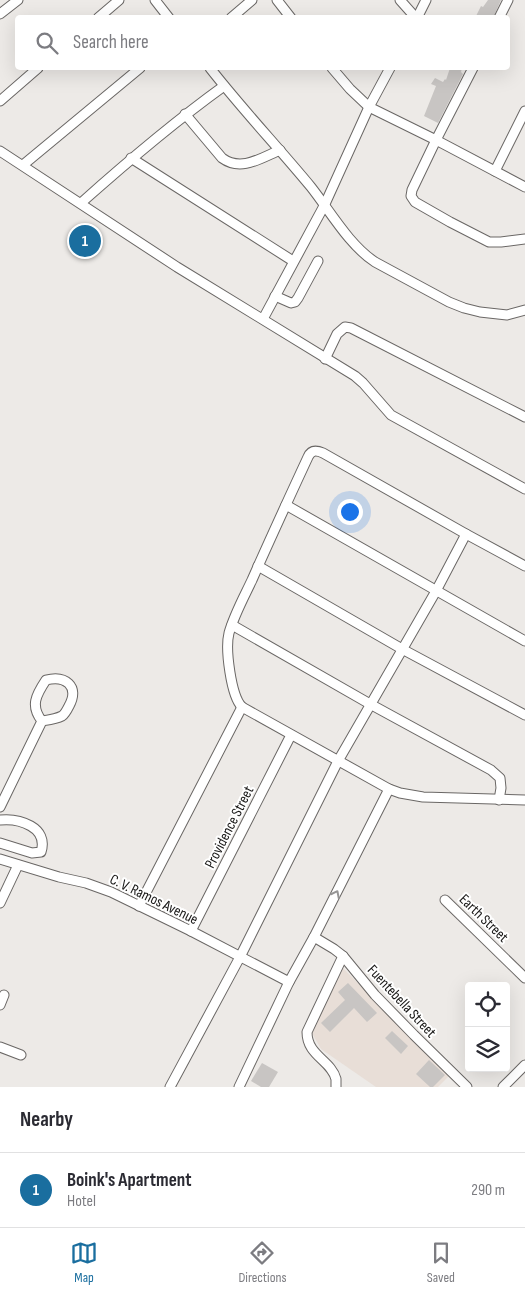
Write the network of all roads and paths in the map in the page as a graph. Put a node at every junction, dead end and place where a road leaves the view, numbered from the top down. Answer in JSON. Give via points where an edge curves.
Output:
{"nodes":[{"id":1,"x":18,"y":0,"type":"edge"},
{"id":2,"x":119,"y":0,"type":"edge"},
{"id":3,"x":155,"y":0,"type":"edge"},
{"id":4,"x":252,"y":0,"type":"edge"},
{"id":5,"x":277,"y":0,"type":"edge"},
{"id":6,"x":400,"y":0,"type":"edge"},
{"id":7,"x":426,"y":0,"type":"edge"},
{"id":8,"x":508,"y":0,"type":"edge"},
{"id":9,"x":0,"y":14,"type":"edge"},
{"id":10,"x":102,"y":15,"type":"edge"},
{"id":11,"x":167,"y":15,"type":"edge"},
{"id":12,"x":234,"y":15,"type":"edge"},
{"id":13,"x":289,"y":15,"type":"edge"},
{"id":14,"x":413,"y":15,"type":"edge"},
{"id":15,"x":418,"y":15,"type":"edge"},
{"id":16,"x":500,"y":15,"type":"edge"},
{"id":17,"x":36,"y":70,"type":"edge"},
{"id":18,"x":138,"y":70,"type":"edge"},
{"id":19,"x":212,"y":70,"type":"edge"},
{"id":20,"x":334,"y":70,"type":"edge"},
{"id":21,"x":389,"y":70,"type":"edge"},
{"id":22,"x":472,"y":70,"type":"edge"},
{"id":23,"x":224,"y":86,"type":"junction"},
{"id":24,"x":0,"y":102,"type":"edge"},
{"id":25,"x":369,"y":107,"type":"junction"},
{"id":26,"x":525,"y":111,"type":"edge"},
{"id":27,"x":186,"y":114,"type":"junction"},
{"id":28,"x":436,"y":140,"type":"junction"},
{"id":29,"x":280,"y":150,"type":"junction"},
{"id":30,"x":0,"y":151,"type":"edge"},
{"id":31,"x":131,"y":158,"type":"junction"},
{"id":32,"x":23,"y":165,"type":"junction"},
{"id":33,"x":495,"y":171,"type":"junction"},
{"id":34,"x":525,"y":187,"type":"edge"},
{"id":35,"x":81,"y":203,"type":"junction"},
{"id":36,"x":325,"y":204,"type":"junction"},
{"id":37,"x":525,"y":239,"type":"edge"},
{"id":38,"x":294,"y":261,"type":"junction"},
{"id":39,"x":318,"y":261,"type":"dead end"},
{"id":40,"x":275,"y":296,"type":"junction"},
{"id":41,"x":525,"y":310,"type":"edge"},
{"id":42,"x":263,"y":319,"type":"junction"},
{"id":43,"x":325,"y":358,"type":"junction"},
{"id":44,"x":525,"y":418,"type":"edge"},
{"id":45,"x":525,"y":488,"type":"edge"},
{"id":46,"x":286,"y":505,"type":"junction"},
{"id":47,"x":466,"y":534,"type":"junction"},
{"id":48,"x":258,"y":566,"type":"junction"},
{"id":49,"x":525,"y":566,"type":"edge"},
{"id":50,"x":436,"y":590,"type":"junction"},
{"id":51,"x":232,"y":625,"type":"junction"},
{"id":52,"x":525,"y":641,"type":"edge"},
{"id":53,"x":402,"y":649,"type":"junction"},
{"id":54,"x":370,"y":704,"type":"junction"},
{"id":55,"x":242,"y":708,"type":"junction"},
{"id":56,"x":525,"y":715,"type":"edge"},
{"id":57,"x":42,"y":721,"type":"junction"},
{"id":58,"x":291,"y":735,"type":"junction"},
{"id":59,"x":338,"y":761,"type":"junction"},
{"id":60,"x":389,"y":789,"type":"junction"},
{"id":61,"x":498,"y":800,"type":"junction"},
{"id":62,"x":525,"y":800,"type":"edge"},
{"id":63,"x":0,"y":807,"type":"edge"},
{"id":64,"x":0,"y":820,"type":"edge"},
{"id":65,"x":0,"y":843,"type":"edge"},
{"id":66,"x":0,"y":859,"type":"edge"},
{"id":67,"x":18,"y":865,"type":"junction"},
{"id":68,"x":445,"y":900,"type":"dead end"},
{"id":69,"x":0,"y":903,"type":"edge"},
{"id":70,"x":139,"y":906,"type":"junction"},
{"id":71,"x":191,"y":931,"type":"junction"},
{"id":72,"x":314,"y":937,"type":"junction"},
{"id":73,"x":343,"y":956,"type":"junction"},
{"id":74,"x":240,"y":957,"type":"junction"},
{"id":75,"x":525,"y":978,"type":"edge"},
{"id":76,"x":289,"y":982,"type":"junction"},
{"id":77,"x":4,"y":995,"type":"dead end"},
{"id":78,"x":0,"y":1005,"type":"edge"},
{"id":79,"x":0,"y":1048,"type":"edge"},
{"id":80,"x":21,"y":1055,"type":"dead end"},
{"id":81,"x":525,"y":1065,"type":"edge"},
{"id":82,"x":170,"y":1087,"type":"edge"},
{"id":83,"x":239,"y":1087,"type":"edge"},
{"id":84,"x":336,"y":1087,"type":"edge"},
{"id":85,"x":467,"y":1087,"type":"edge"},
{"id":86,"x":503,"y":1087,"type":"edge"}],
"edges":[{"from":1,"to":9,"type":"street"},
{"from":2,"to":10,"type":"street"},
{"from":3,"to":11,"type":"street"},
{"from":4,"to":12,"type":"street"},
{"from":5,"to":13,"type":"street"},
{"from":6,"to":14,"type":"street"},
{"from":7,"to":15,"type":"street"},
{"from":8,"to":16,"type":"street"},
{"from":17,"to":24,"type":"street"},
{"from":18,"to":32,"type":"street"},
{"from":19,"to":23,"type":"street"},
{"from":20,"to":25,"type":"street"},
{"from":21,"to":25,"type":"street"},
{"from":22,"to":28,"type":"street"},
{"from":23,"to":27,"type":"street"},
{"from":23,"to":29,"type":"street"},
{"from":25,"to":28,"type":"street"},
{"from":25,"to":36,"type":"street"},
{"from":26,"to":33,"type":"street"},
{"from":27,"to":29,"type":"street","via":[[227,162],[247,164]]},
{"from":27,"to":31,"type":"street"},
{"from":28,"to":33,"type":"street"},
{"from":28,"to":37,"type":"street","via":[[412,190],[415,202],[488,242]]},
{"from":29,"to":36,"type":"street"},
{"from":30,"to":32,"type":"street"},
{"from":31,"to":35,"type":"street"},
{"from":31,"to":38,"type":"street"},
{"from":32,"to":35,"type":"street"},
{"from":33,"to":34,"type":"street"},
{"from":35,"to":42,"type":"street"},
{"from":36,"to":38,"type":"street"},
{"from":36,"to":41,"type":"street","via":[[364,255],[432,293],[480,312],[507,315]]},
{"from":38,"to":40,"type":"street"},
{"from":39,"to":40,"type":"street","via":[[296,302]]},
{"from":40,"to":42,"type":"street"},
{"from":42,"to":43,"type":"street"},
{"from":43,"to":44,"type":"street","via":[[340,330],[351,328]]},
{"from":43,"to":45,"type":"street","via":[[359,380],[391,415]]},
{"from":46,"to":47,"type":"street","via":[[310,453],[318,450]]},
{"from":46,"to":48,"type":"street"},
{"from":46,"to":50,"type":"street"},
{"from":47,"to":49,"type":"street"},
{"from":47,"to":50,"type":"street"},
{"from":48,"to":51,"type":"street"},
{"from":48,"to":53,"type":"street"},
{"from":50,"to":52,"type":"street"},
{"from":50,"to":53,"type":"street"},
{"from":51,"to":54,"type":"street"},
{"from":51,"to":55,"type":"street","via":[[228,645],[230,668],[238,704]]},
{"from":53,"to":54,"type":"street"},
{"from":53,"to":56,"type":"street"},
{"from":54,"to":59,"type":"street"},
{"from":54,"to":61,"type":"street","via":[[491,770],[500,778]]},
{"from":55,"to":58,"type":"street"},
{"from":55,"to":70,"type":"street"},
{"from":57,"to":57,"type":"street","via":[[61,717],[69,706],[73,690],[64,680],[46,680],[37,694],[35,708]]},
{"from":57,"to":63,"type":"street"},
{"from":58,"to":59,"type":"street"},
{"from":58,"to":71,"type":"street","name":"Providence Street"},
{"from":59,"to":60,"type":"street"},
{"from":59,"to":74,"type":"street"},
{"from":60,"to":61,"type":"street","via":[[423,797]]},
{"from":72,"to":60,"type":"street","one_way":true},
{"from":61,"to":62,"type":"street"},
{"from":64,"to":65,"type":"street","via":[[29,824],[39,834],[42,846],[40,852],[32,853]]},
{"from":66,"to":67,"type":"street","name":"C. V. Ramos Avenue"},
{"from":67,"to":69,"type":"street"},
{"from":67,"to":70,"type":"street","name":"C. V. Ramos Avenue","via":[[86,883]]},
{"from":68,"to":75,"type":"street","name":"Earth Street"},
{"from":70,"to":71,"type":"street","name":"C. V. Ramos Avenue"},
{"from":71,"to":74,"type":"street","name":"C. V. Ramos Avenue"},
{"from":72,"to":73,"type":"street","name":"Fuentebella Street"},
{"from":72,"to":76,"type":"street"},
{"from":73,"to":84,"type":"street","via":[[307,1032],[310,1046],[332,1071]]},
{"from":73,"to":85,"type":"street","name":"Fuentebella Street","via":[[375,996]]},
{"from":74,"to":76,"type":"street","name":"C. V. Ramos Avenue"},
{"from":74,"to":82,"type":"street"},
{"from":76,"to":83,"type":"street"},
{"from":77,"to":78,"type":"street"},
{"from":79,"to":80,"type":"street"},
{"from":81,"to":86,"type":"street"}]}
